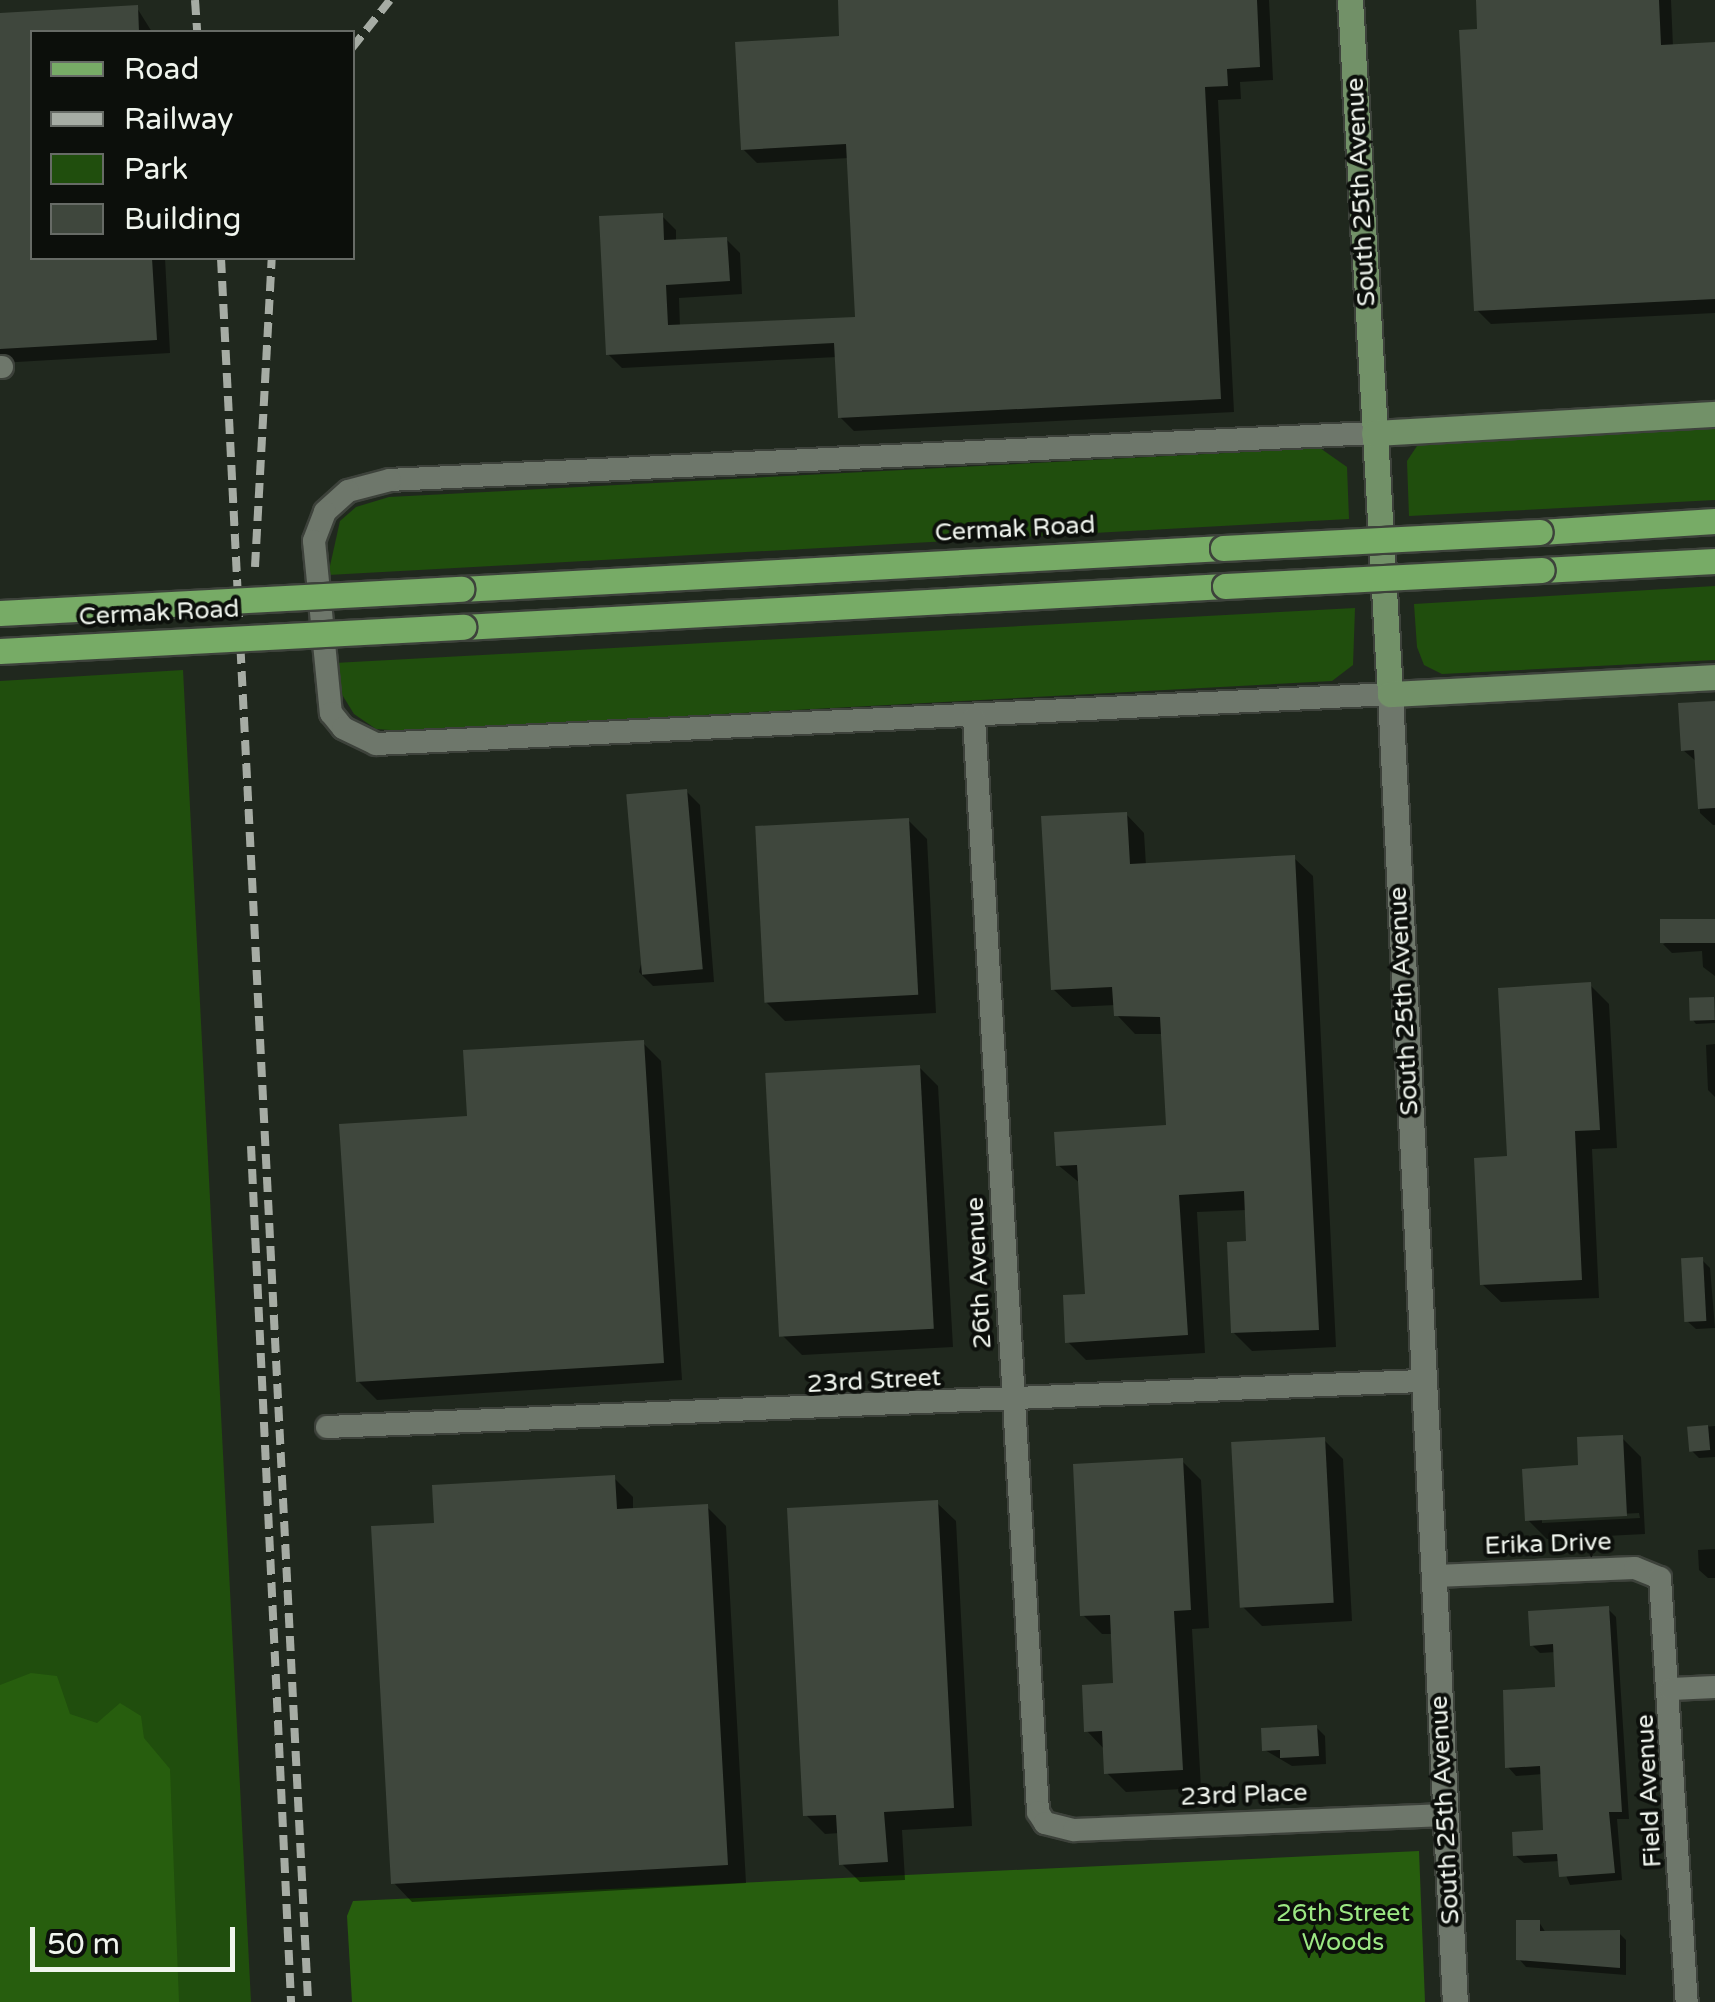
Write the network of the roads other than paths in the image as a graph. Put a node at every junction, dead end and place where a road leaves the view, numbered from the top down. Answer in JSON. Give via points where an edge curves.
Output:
{"nodes":[{"id":1,"x":1350,"y":0,"type":"edge"},
{"id":2,"x":1715,"y":414,"type":"edge"},
{"id":3,"x":1374,"y":433,"type":"junction"},
{"id":4,"x":1715,"y":521,"type":"edge"},
{"id":5,"x":1715,"y":561,"type":"edge"},
{"id":6,"x":0,"y":613,"type":"edge"},
{"id":7,"x":0,"y":651,"type":"edge"},
{"id":8,"x":1715,"y":677,"type":"edge"},
{"id":9,"x":1390,"y":694,"type":"junction"},
{"id":10,"x":974,"y":718,"type":"junction"},
{"id":11,"x":1422,"y":1381,"type":"junction"},
{"id":12,"x":1014,"y":1402,"type":"junction"},
{"id":13,"x":327,"y":1428,"type":"dead end"},
{"id":14,"x":1434,"y":1576,"type":"junction"},
{"id":15,"x":1660,"y":1578,"type":"joint"},
{"id":16,"x":1715,"y":1687,"type":"edge"},
{"id":17,"x":1671,"y":1689,"type":"junction"},
{"id":18,"x":1446,"y":1815,"type":"junction"},
{"id":19,"x":1046,"y":1823,"type":"joint"},
{"id":20,"x":1454,"y":2002,"type":"edge"},
{"id":21,"x":1687,"y":2002,"type":"edge"}],
"edges":[{"from":1,"to":3,"type":"main road","name":"South 25th Avenue"},
{"from":2,"to":3,"type":"main road"},
{"from":3,"to":9,"type":"main road","name":"South 25th Avenue"},
{"from":3,"to":10,"type":"street","via":[[390,480],[348,491],[325,512],[314,541],[331,712],[343,728],[376,744]]},
{"from":4,"to":6,"type":"main road","name":"Cermak Road","bridge":true},
{"from":5,"to":7,"type":"main road","name":"Cermak Road","bridge":true},
{"from":8,"to":9,"type":"main road"},
{"from":9,"to":10,"type":"street"},
{"from":9,"to":11,"type":"street","name":"South 25th Avenue"},
{"from":10,"to":12,"type":"street","name":"26th Avenue"},
{"from":11,"to":12,"type":"street","name":"23rd Street"},
{"from":11,"to":14,"type":"street","name":"South 25th Avenue"},
{"from":12,"to":13,"type":"street","name":"23rd Street"},
{"from":12,"to":19,"type":"street","name":"26th Avenue","via":[[1035,1794]]},
{"from":14,"to":15,"type":"street","name":"Erika Drive","via":[[1635,1568]]},
{"from":14,"to":18,"type":"street","name":"South 25th Avenue"},
{"from":15,"to":17,"type":"street","name":"Field Avenue"},
{"from":16,"to":17,"type":"street"},
{"from":17,"to":21,"type":"street","name":"Field Avenue"},
{"from":18,"to":19,"type":"street","name":"23rd Place","via":[[1074,1830]]},
{"from":18,"to":20,"type":"street","name":"South 25th Avenue"}]}
